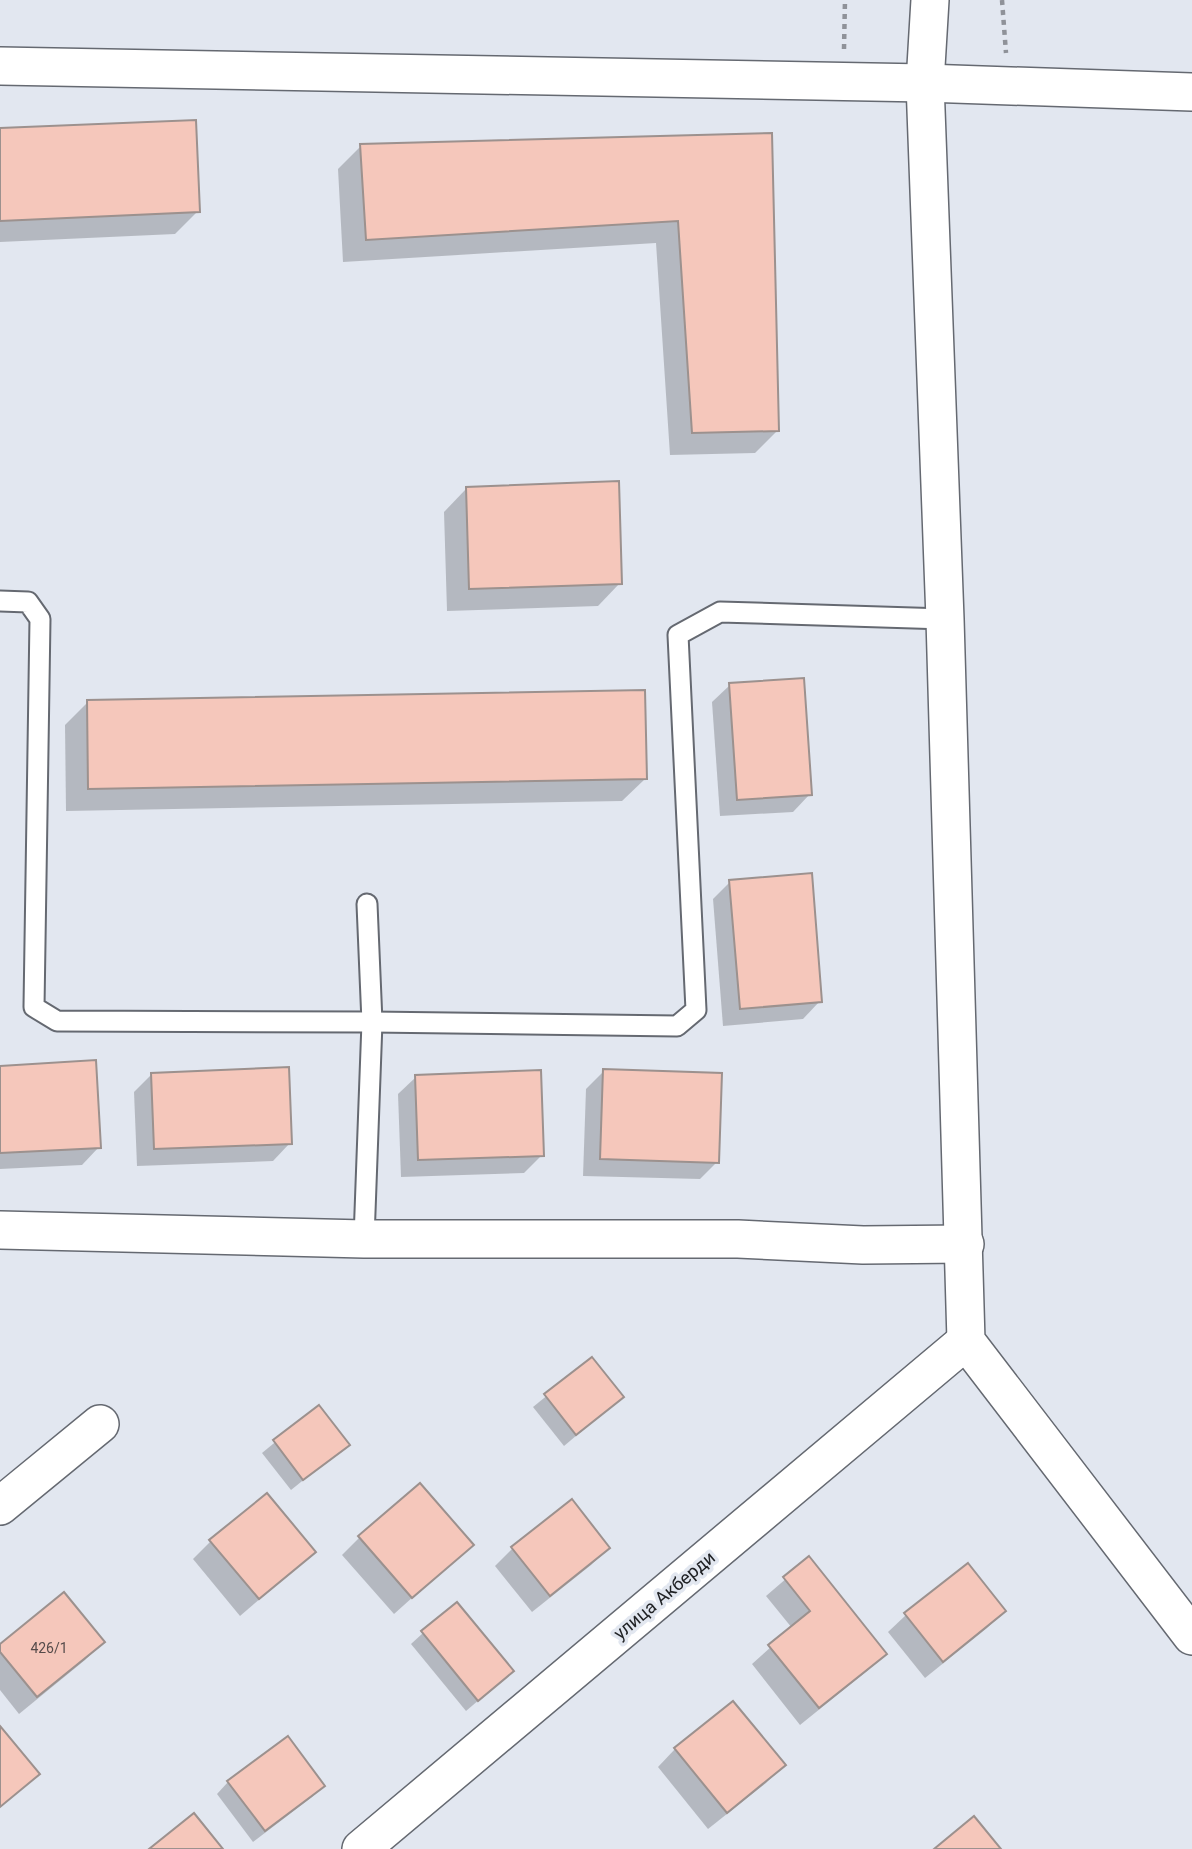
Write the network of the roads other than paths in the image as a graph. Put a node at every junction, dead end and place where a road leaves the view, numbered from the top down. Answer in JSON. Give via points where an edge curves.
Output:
{"nodes":[{"id":1,"x":930,"y":0,"type":"edge"},
{"id":2,"x":0,"y":66,"type":"edge"},
{"id":3,"x":925,"y":83,"type":"junction"},
{"id":4,"x":1192,"y":92,"type":"edge"},
{"id":5,"x":0,"y":601,"type":"edge"},
{"id":6,"x":945,"y":619,"type":"junction"},
{"id":7,"x":367,"y":904,"type":"dead end"},
{"id":8,"x":372,"y":1022,"type":"junction"},
{"id":9,"x":0,"y":1230,"type":"edge"},
{"id":10,"x":364,"y":1240,"type":"junction"},
{"id":11,"x":965,"y":1244,"type":"junction"},
{"id":12,"x":966,"y":1341,"type":"junction"},
{"id":13,"x":100,"y":1424,"type":"dead end"},
{"id":14,"x":0,"y":1506,"type":"edge"},
{"id":15,"x":1192,"y":1636,"type":"edge"},
{"id":16,"x":361,"y":1849,"type":"edge"}],
"edges":[{"from":1,"to":3,"type":"street"},
{"from":2,"to":3,"type":"street"},
{"from":3,"to":4,"type":"street"},
{"from":3,"to":6,"type":"street"},
{"from":5,"to":8,"type":"lane","via":[[28,602],[40,619],[34,1007],[57,1021]]},
{"from":6,"to":8,"type":"lane","via":[[720,612],[678,635],[696,1010],[677,1026]]},
{"from":6,"to":11,"type":"street"},
{"from":7,"to":8,"type":"lane"},
{"from":8,"to":10,"type":"lane"},
{"from":9,"to":10,"type":"street"},
{"from":10,"to":11,"type":"street"},
{"from":11,"to":12,"type":"street"},
{"from":12,"to":15,"type":"street"},
{"from":12,"to":16,"type":"street","name":"улица Акберди"},
{"from":13,"to":14,"type":"street"}]}
